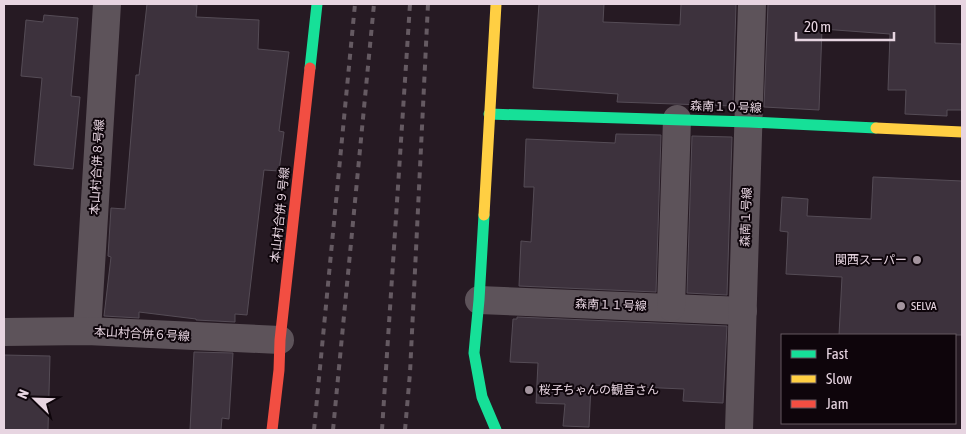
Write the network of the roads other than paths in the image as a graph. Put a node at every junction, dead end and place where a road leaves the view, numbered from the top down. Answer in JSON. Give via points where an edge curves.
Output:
{"nodes":[{"id":1,"x":107,"y":4,"type":"edge"},
{"id":2,"x":318,"y":4,"type":"edge"},
{"id":3,"x":496,"y":4,"type":"edge"},
{"id":4,"x":752,"y":4,"type":"edge"},
{"id":5,"x":489,"y":114,"type":"junction"},
{"id":6,"x":677,"y":119,"type":"junction"},
{"id":7,"x":749,"y":122,"type":"junction"},
{"id":8,"x":962,"y":132,"type":"edge"},
{"id":9,"x":479,"y":300,"type":"junction"},
{"id":10,"x":671,"y":307,"type":"junction"},
{"id":11,"x":743,"y":311,"type":"junction"},
{"id":12,"x":87,"y":331,"type":"junction"},
{"id":13,"x":4,"y":332,"type":"edge"},
{"id":14,"x":280,"y":340,"type":"junction"},
{"id":15,"x":272,"y":430,"type":"edge"},
{"id":16,"x":496,"y":430,"type":"edge"},
{"id":17,"x":739,"y":430,"type":"edge"}],
"edges":[{"from":1,"to":12,"type":"street","name":"本山村合併８号線"},
{"from":2,"to":14,"type":"street","name":"本山村合併９号線"},
{"from":3,"to":5,"type":"street"},
{"from":4,"to":7,"type":"street","name":"森南１号線"},
{"from":5,"to":6,"type":"street","name":"森南１０号線"},
{"from":5,"to":9,"type":"street"},
{"from":6,"to":7,"type":"street","name":"森南１０号線"},
{"from":6,"to":10,"type":"street"},
{"from":7,"to":8,"type":"street","name":"森南１０号線"},
{"from":7,"to":11,"type":"street","name":"森南１号線"},
{"from":9,"to":10,"type":"street","name":"森南１１号線"},
{"from":9,"to":16,"type":"street","via":[[474,352],[482,397]]},
{"from":10,"to":11,"type":"street","name":"森南１１号線"},
{"from":11,"to":17,"type":"street","name":"森南１号線"},
{"from":12,"to":13,"type":"street","name":"本山村合併６号線"},
{"from":12,"to":14,"type":"street","name":"本山村合併６号線"},
{"from":14,"to":15,"type":"street","name":"本山村合併９号線"}]}
